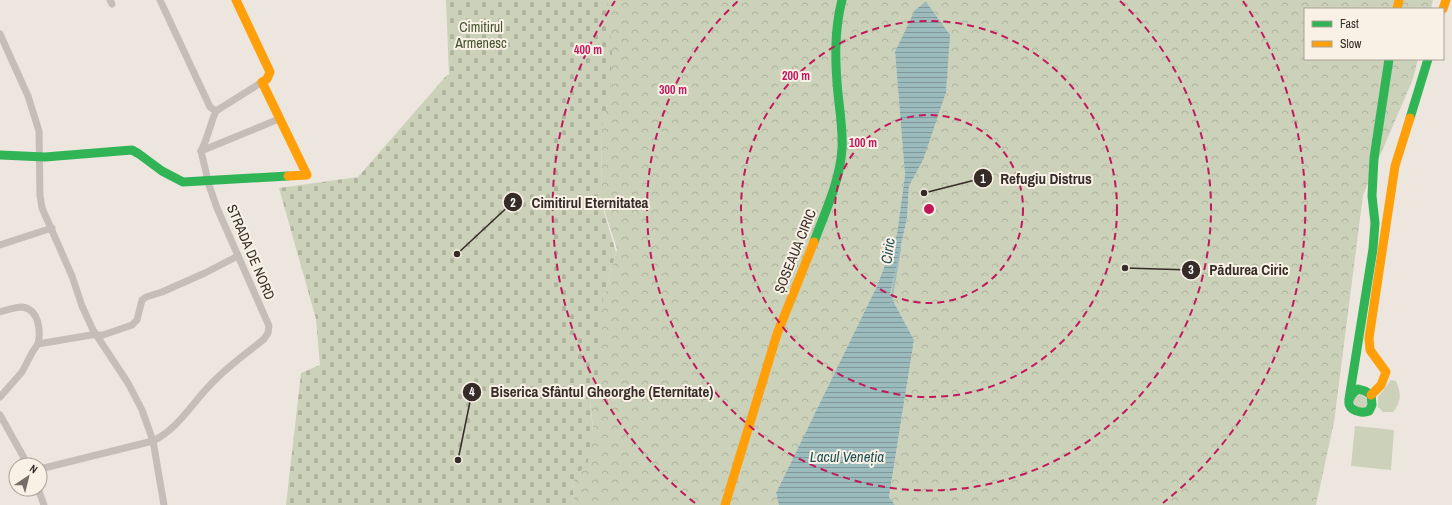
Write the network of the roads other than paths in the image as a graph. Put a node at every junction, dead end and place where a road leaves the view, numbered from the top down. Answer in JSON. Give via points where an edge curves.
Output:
{"nodes":[{"id":1,"x":160,"y":0,"type":"edge"},
{"id":2,"x":236,"y":0,"type":"edge"},
{"id":3,"x":842,"y":0,"type":"edge"},
{"id":4,"x":0,"y":34,"type":"edge"},
{"id":5,"x":1389,"y":60,"type":"edge"},
{"id":6,"x":1428,"y":60,"type":"edge"},
{"id":7,"x":262,"y":82,"type":"junction"},
{"id":8,"x":216,"y":111,"type":"junction"},
{"id":9,"x":279,"y":119,"type":"junction"},
{"id":10,"x":202,"y":151,"type":"junction"},
{"id":11,"x":0,"y":155,"type":"edge"},
{"id":12,"x":40,"y":157,"type":"junction"},
{"id":13,"x":209,"y":181,"type":"junction"},
{"id":14,"x":52,"y":228,"type":"junction"},
{"id":15,"x":0,"y":245,"type":"edge"},
{"id":16,"x":238,"y":256,"type":"junction"},
{"id":17,"x":0,"y":312,"type":"edge"},
{"id":18,"x":98,"y":336,"type":"junction"},
{"id":19,"x":38,"y":344,"type":"junction"},
{"id":20,"x":1352,"y":376,"type":"junction"},
{"id":21,"x":1368,"y":393,"type":"junction"},
{"id":22,"x":0,"y":397,"type":"edge"},
{"id":23,"x":1349,"y":398,"type":"junction"},
{"id":24,"x":0,"y":415,"type":"edge"},
{"id":25,"x":153,"y":441,"type":"junction"},
{"id":26,"x":24,"y":457,"type":"edge"},
{"id":27,"x":48,"y":467,"type":"edge"},
{"id":28,"x":164,"y":505,"type":"edge"},
{"id":29,"x":725,"y":505,"type":"edge"}],
"edges":[{"from":1,"to":8,"type":"street","via":[[210,107]]},
{"from":2,"to":7,"type":"street","via":[[270,72]]},
{"from":3,"to":29,"type":"street","name":"ȘOSEAUA CIRIC","via":[[836,27],[842,147],[838,176],[777,334]]},
{"from":4,"to":12,"type":"street","via":[[36,119]]},
{"from":5,"to":20,"type":"street","via":[[1373,167],[1372,194],[1376,218],[1373,250]]},
{"from":6,"to":21,"type":"street","via":[[1395,166],[1369,338],[1370,350],[1386,372],[1384,382],[1378,389]]},
{"from":7,"to":8,"type":"street"},
{"from":7,"to":9,"type":"street"},
{"from":8,"to":10,"type":"street"},
{"from":9,"to":10,"type":"street"},
{"from":9,"to":13,"type":"street","via":[[307,175]]},
{"from":10,"to":13,"type":"street","name":"STRADA DE NORD"},
{"from":11,"to":12,"type":"street"},
{"from":12,"to":13,"type":"street","via":[[132,150],[171,177],[183,182]]},
{"from":12,"to":14,"type":"street","via":[[42,208]]},
{"from":13,"to":16,"type":"street","name":"STRADA DE NORD","via":[[219,213]]},
{"from":14,"to":15,"type":"street"},
{"from":14,"to":18,"type":"street","via":[[82,306]]},
{"from":16,"to":18,"type":"street","via":[[200,276],[146,297],[142,300],[137,320],[132,325]]},
{"from":16,"to":25,"type":"street","name":"STRADA DE NORD","via":[[269,326],[268,333],[211,384],[171,429]]},
{"from":17,"to":19,"type":"street","via":[[21,307],[30,310],[38,321]]},
{"from":18,"to":19,"type":"street"},
{"from":18,"to":25,"type":"street","via":[[139,403]]},
{"from":19,"to":22,"type":"street","via":[[22,372]]},
{"from":20,"to":21,"type":"street"},
{"from":20,"to":23,"type":"street"},
{"from":21,"to":23,"type":"street","via":[[1358,389]]},
{"from":21,"to":23,"type":"street","via":[[1372,399],[1371,407],[1366,413],[1351,410]]},
{"from":24,"to":26,"type":"street"},
{"from":25,"to":27,"type":"street"},
{"from":25,"to":28,"type":"street"}]}
